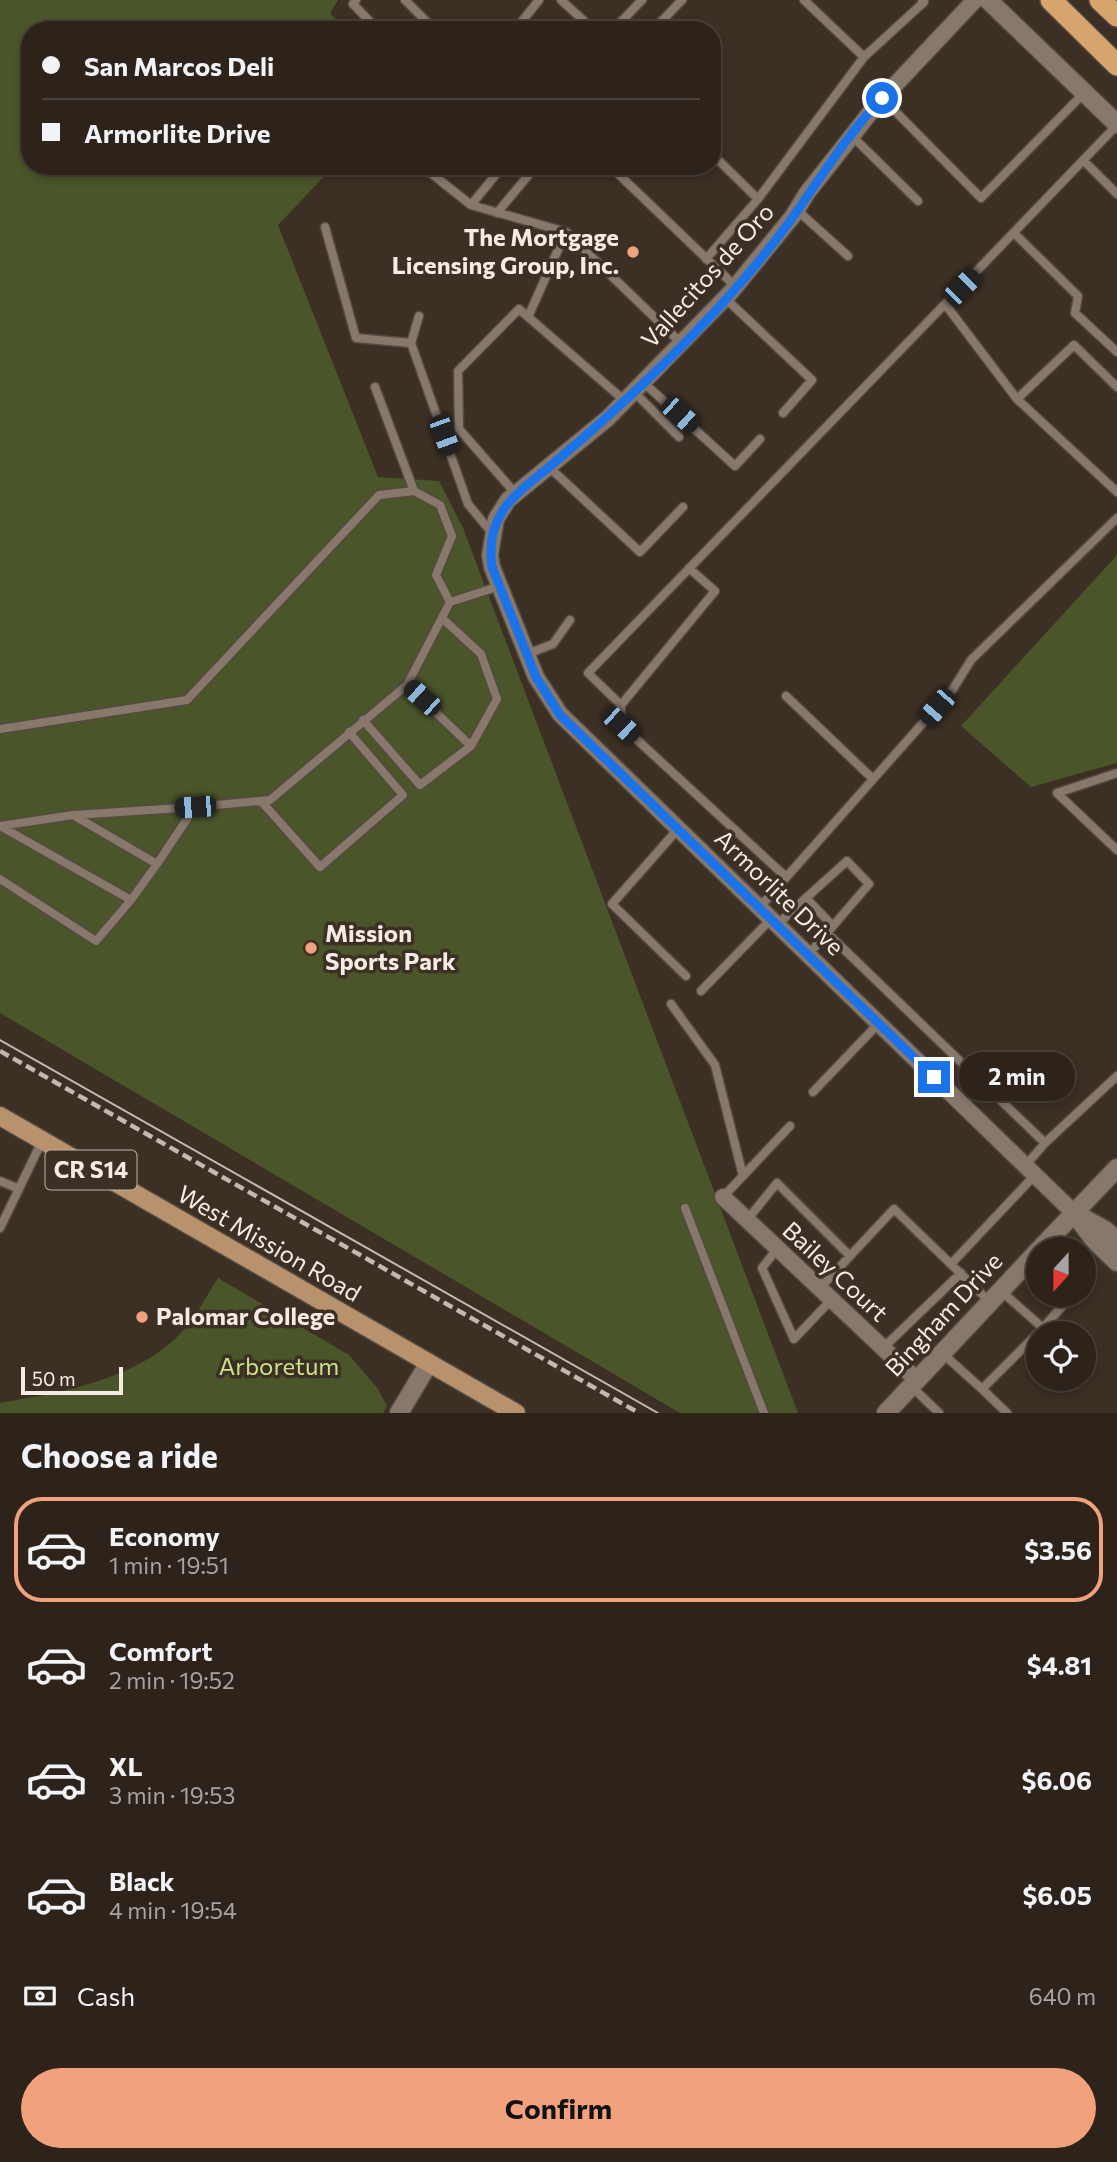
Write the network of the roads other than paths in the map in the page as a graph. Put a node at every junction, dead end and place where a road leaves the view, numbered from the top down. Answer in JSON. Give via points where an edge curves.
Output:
{"nodes":[{"id":1,"x":356,"y":0,"type":"edge"},
{"id":2,"x":405,"y":0,"type":"edge"},
{"id":3,"x":539,"y":0,"type":"edge"},
{"id":4,"x":561,"y":0,"type":"edge"},
{"id":5,"x":642,"y":0,"type":"edge"},
{"id":6,"x":682,"y":0,"type":"edge"},
{"id":7,"x":804,"y":0,"type":"edge"},
{"id":8,"x":922,"y":0,"type":"edge"},
{"id":9,"x":975,"y":0,"type":"edge"},
{"id":10,"x":988,"y":0,"type":"edge"},
{"id":11,"x":1051,"y":0,"type":"edge"},
{"id":12,"x":1100,"y":0,"type":"edge"},
{"id":13,"x":1117,"y":16,"type":"edge"},
{"id":14,"x":369,"y":21,"type":"edge"},
{"id":15,"x":426,"y":21,"type":"edge"},
{"id":16,"x":522,"y":21,"type":"edge"},
{"id":17,"x":584,"y":21,"type":"edge"},
{"id":18,"x":622,"y":21,"type":"edge"},
{"id":19,"x":662,"y":21,"type":"edge"},
{"id":20,"x":864,"y":57,"type":"junction"},
{"id":21,"x":1117,"y":65,"type":"edge"},
{"id":22,"x":1084,"y":93,"type":"junction"},
{"id":23,"x":882,"y":98,"type":"junction"},
{"id":24,"x":1117,"y":125,"type":"edge"},
{"id":25,"x":852,"y":136,"type":"junction"},
{"id":26,"x":1084,"y":161,"type":"junction"},
{"id":27,"x":721,"y":163,"type":"edge"},
{"id":28,"x":433,"y":175,"type":"edge"},
{"id":29,"x":496,"y":175,"type":"edge"},
{"id":30,"x":529,"y":175,"type":"edge"},
{"id":31,"x":620,"y":175,"type":"edge"},
{"id":32,"x":1117,"y":194,"type":"edge"},
{"id":33,"x":758,"y":199,"type":"junction"},
{"id":34,"x":918,"y":201,"type":"dead end"},
{"id":35,"x":471,"y":205,"type":"junction"},
{"id":36,"x":797,"y":210,"type":"junction"},
{"id":37,"x":497,"y":213,"type":"junction"},
{"id":38,"x":325,"y":227,"type":"dead end"},
{"id":39,"x":566,"y":232,"type":"junction"},
{"id":40,"x":1015,"y":234,"type":"junction"},
{"id":41,"x":848,"y":256,"type":"dead end"},
{"id":42,"x":706,"y":259,"type":"junction"},
{"id":43,"x":731,"y":292,"type":"junction"},
{"id":44,"x":945,"y":304,"type":"junction"},
{"id":45,"x":419,"y":316,"type":"dead end"},
{"id":46,"x":528,"y":317,"type":"junction"},
{"id":47,"x":411,"y":342,"type":"junction"},
{"id":48,"x":681,"y":343,"type":"junction"},
{"id":49,"x":1117,"y":352,"type":"edge"},
{"id":50,"x":375,"y":387,"type":"dead end"},
{"id":51,"x":1117,"y":387,"type":"edge"},
{"id":52,"x":634,"y":392,"type":"junction"},
{"id":53,"x":1017,"y":399,"type":"junction"},
{"id":54,"x":783,"y":413,"type":"dead end"},
{"id":55,"x":679,"y":438,"type":"dead end"},
{"id":56,"x":760,"y":439,"type":"dead end"},
{"id":57,"x":549,"y":467,"type":"junction"},
{"id":58,"x":414,"y":491,"type":"junction"},
{"id":59,"x":1117,"y":492,"type":"edge"},
{"id":60,"x":516,"y":494,"type":"junction"},
{"id":61,"x":683,"y":506,"type":"dead end"},
{"id":62,"x":1117,"y":518,"type":"edge"},
{"id":63,"x":494,"y":535,"type":"junction"},
{"id":64,"x":689,"y":568,"type":"junction"},
{"id":65,"x":499,"y":581,"type":"junction"},
{"id":66,"x":450,"y":602,"type":"junction"},
{"id":67,"x":442,"y":618,"type":"junction"},
{"id":68,"x":570,"y":620,"type":"dead end"},
{"id":69,"x":527,"y":654,"type":"junction"},
{"id":70,"x":407,"y":685,"type":"junction"},
{"id":71,"x":786,"y":696,"type":"dead end"},
{"id":72,"x":621,"y":705,"type":"junction"},
{"id":73,"x":363,"y":720,"type":"junction"},
{"id":74,"x":0,"y":729,"type":"edge"},
{"id":75,"x":349,"y":732,"type":"junction"},
{"id":76,"x":471,"y":746,"type":"junction"},
{"id":77,"x":1117,"y":773,"type":"edge"},
{"id":78,"x":873,"y":779,"type":"junction"},
{"id":79,"x":261,"y":801,"type":"junction"},
{"id":80,"x":195,"y":807,"type":"junction"},
{"id":81,"x":73,"y":815,"type":"junction"},
{"id":82,"x":0,"y":827,"type":"edge"},
{"id":83,"x":678,"y":829,"type":"junction"},
{"id":84,"x":1117,"y":850,"type":"edge"},
{"id":85,"x":157,"y":864,"type":"junction"},
{"id":86,"x":786,"y":877,"type":"junction"},
{"id":87,"x":0,"y":879,"type":"edge"},
{"id":88,"x":806,"y":898,"type":"junction"},
{"id":89,"x":131,"y":900,"type":"junction"},
{"id":90,"x":769,"y":917,"type":"junction"},
{"id":91,"x":833,"y":926,"type":"junction"},
{"id":92,"x":827,"y":933,"type":"junction"},
{"id":93,"x":808,"y":955,"type":"junction"},
{"id":94,"x":686,"y":976,"type":"dead end"},
{"id":95,"x":701,"y":991,"type":"dead end"},
{"id":96,"x":671,"y":1004,"type":"dead end"},
{"id":97,"x":879,"y":1024,"type":"junction"},
{"id":98,"x":1117,"y":1076,"type":"edge"},
{"id":99,"x":813,"y":1092,"type":"dead end"},
{"id":100,"x":0,"y":1116,"type":"edge"},
{"id":101,"x":790,"y":1126,"type":"dead end"},
{"id":102,"x":42,"y":1141,"type":"junction"},
{"id":103,"x":1045,"y":1143,"type":"junction"},
{"id":104,"x":1117,"y":1168,"type":"edge"},
{"id":105,"x":1030,"y":1170,"type":"junction"},
{"id":106,"x":743,"y":1176,"type":"junction"},
{"id":107,"x":0,"y":1181,"type":"edge"},
{"id":108,"x":17,"y":1188,"type":"junction"},
{"id":109,"x":723,"y":1197,"type":"joint"},
{"id":110,"x":685,"y":1209,"type":"dead end"},
{"id":111,"x":1074,"y":1213,"type":"junction"},
{"id":112,"x":747,"y":1220,"type":"junction"},
{"id":113,"x":0,"y":1228,"type":"edge"},
{"id":114,"x":1051,"y":1237,"type":"edge"},
{"id":115,"x":1117,"y":1241,"type":"edge"},
{"id":116,"x":778,"y":1249,"type":"junction"},
{"id":117,"x":850,"y":1256,"type":"junction"},
{"id":118,"x":1117,"y":1262,"type":"edge"},
{"id":119,"x":951,"y":1264,"type":"junction"},
{"id":120,"x":1026,"y":1264,"type":"edge"},
{"id":121,"x":961,"y":1273,"type":"junction"},
{"id":122,"x":825,"y":1294,"type":"junction"},
{"id":123,"x":996,"y":1296,"type":"junction"},
{"id":124,"x":1061,"y":1307,"type":"edge"},
{"id":125,"x":1033,"y":1321,"type":"edge"},
{"id":126,"x":1049,"y":1321,"type":"edge"},
{"id":127,"x":1026,"y":1345,"type":"edge"},
{"id":128,"x":883,"y":1348,"type":"junction"},
{"id":129,"x":942,"y":1353,"type":"junction"},
{"id":130,"x":429,"y":1363,"type":"junction"},
{"id":131,"x":914,"y":1383,"type":"junction"},
{"id":132,"x":982,"y":1389,"type":"junction"},
{"id":133,"x":399,"y":1413,"type":"edge"},
{"id":134,"x":516,"y":1413,"type":"edge"},
{"id":135,"x":764,"y":1413,"type":"edge"},
{"id":136,"x":886,"y":1413,"type":"edge"},
{"id":137,"x":939,"y":1413,"type":"edge"},
{"id":138,"x":1007,"y":1413,"type":"edge"}],
"edges":[{"from":1,"to":14,"type":"lane","via":[[353,4]]},
{"from":2,"to":15,"type":"lane"},
{"from":3,"to":16,"type":"lane"},
{"from":4,"to":17,"type":"lane"},
{"from":5,"to":18,"type":"lane"},
{"from":6,"to":19,"type":"lane"},
{"from":7,"to":20,"type":"lane"},
{"from":8,"to":20,"type":"lane"},
{"from":9,"to":23,"type":"street","name":"Vallecitos de Oro"},
{"from":10,"to":22,"type":"street"},
{"from":11,"to":21,"type":"highway"},
{"from":12,"to":13,"type":"highway"},
{"from":20,"to":33,"type":"lane"},
{"from":22,"to":23,"type":"lane","via":[[981,198]]},
{"from":22,"to":24,"type":"street"},
{"from":23,"to":25,"type":"street","name":"Vallecitos de Oro"},
{"from":24,"to":26,"type":"lane"},
{"from":25,"to":34,"type":"lane"},
{"from":25,"to":36,"type":"street","name":"Vallecitos de Oro"},
{"from":26,"to":32,"type":"lane"},
{"from":26,"to":40,"type":"lane"},
{"from":27,"to":33,"type":"lane"},
{"from":28,"to":35,"type":"lane"},
{"from":29,"to":35,"type":"lane"},
{"from":30,"to":37,"type":"lane"},
{"from":31,"to":42,"type":"lane"},
{"from":33,"to":42,"type":"lane"},
{"from":35,"to":37,"type":"lane"},
{"from":36,"to":41,"type":"lane"},
{"from":36,"to":43,"type":"street","name":"Vallecitos de Oro"},
{"from":37,"to":39,"type":"lane"},
{"from":38,"to":47,"type":"lane","via":[[356,338]]},
{"from":39,"to":46,"type":"lane"},
{"from":39,"to":48,"type":"lane"},
{"from":40,"to":44,"type":"lane"},
{"from":40,"to":49,"type":"lane","via":[[1078,296],[1075,313]]},
{"from":42,"to":43,"type":"lane"},
{"from":43,"to":48,"type":"street","name":"Vallecitos de Oro"},
{"from":43,"to":54,"type":"lane","via":[[812,380]]},
{"from":44,"to":53,"type":"lane"},
{"from":44,"to":64,"type":"lane"},
{"from":45,"to":47,"type":"lane"},
{"from":46,"to":52,"type":"lane"},
{"from":46,"to":60,"type":"lane","via":[[519,309],[458,371],[460,429]]},
{"from":47,"to":63,"type":"lane","via":[[468,503]]},
{"from":48,"to":52,"type":"street","name":"Vallecitos de Oro"},
{"from":50,"to":58,"type":"lane"},
{"from":51,"to":53,"type":"lane","via":[[1074,345]]},
{"from":52,"to":55,"type":"lane"},
{"from":52,"to":56,"type":"lane","via":[[735,466]]},
{"from":52,"to":57,"type":"street","name":"Vallecitos de Oro"},
{"from":53,"to":59,"type":"lane"},
{"from":57,"to":60,"type":"street","name":"Vallecitos de Oro"},
{"from":57,"to":61,"type":"lane","via":[[640,552]]},
{"from":58,"to":66,"type":"lane","via":[[440,505],[452,536],[436,575]]},
{"from":58,"to":74,"type":"lane","via":[[379,495],[187,700]]},
{"from":60,"to":63,"type":"street","name":"Vallecitos de Oro","via":[[496,519]]},
{"from":62,"to":78,"type":"lane","via":[[971,660],[953,689]]},
{"from":63,"to":65,"type":"street","name":"Vallecitos de Oro","via":[[490,555]]},
{"from":64,"to":72,"type":"lane","via":[[715,591]]},
{"from":64,"to":72,"type":"lane","via":[[588,673]]},
{"from":65,"to":66,"type":"lane"},
{"from":65,"to":69,"type":"street","name":"Armorlite Drive"},
{"from":66,"to":67,"type":"lane"},
{"from":67,"to":70,"type":"lane"},
{"from":67,"to":76,"type":"lane","via":[[481,654],[496,699]]},
{"from":68,"to":69,"type":"lane","via":[[553,644]]},
{"from":69,"to":83,"type":"street","name":"Armorlite Drive","via":[[560,715]]},
{"from":70,"to":73,"type":"lane"},
{"from":70,"to":76,"type":"lane"},
{"from":71,"to":78,"type":"lane"},
{"from":72,"to":86,"type":"lane","via":[[621,725]]},
{"from":73,"to":75,"type":"lane"},
{"from":73,"to":76,"type":"lane","via":[[420,785]]},
{"from":75,"to":79,"type":"lane","via":[[270,800]]},
{"from":75,"to":79,"type":"lane","via":[[402,795],[320,867]]},
{"from":77,"to":84,"type":"lane","via":[[1057,793]]},
{"from":78,"to":86,"type":"lane"},
{"from":79,"to":80,"type":"lane"},
{"from":80,"to":81,"type":"lane"},
{"from":80,"to":85,"type":"lane"},
{"from":81,"to":82,"type":"lane"},
{"from":81,"to":85,"type":"lane"},
{"from":82,"to":89,"type":"lane"},
{"from":83,"to":90,"type":"street","name":"Armorlite Drive"},
{"from":83,"to":94,"type":"lane","via":[[612,904]]},
{"from":85,"to":89,"type":"lane"},
{"from":86,"to":90,"type":"lane"},
{"from":87,"to":89,"type":"lane","via":[[96,941]]},
{"from":88,"to":90,"type":"lane"},
{"from":88,"to":91,"type":"lane"},
{"from":88,"to":91,"type":"lane","via":[[846,861],[869,884]]},
{"from":90,"to":93,"type":"street","name":"Armorlite Drive"},
{"from":90,"to":95,"type":"lane"},
{"from":91,"to":92,"type":"lane"},
{"from":92,"to":93,"type":"lane"},
{"from":92,"to":103,"type":"lane"},
{"from":93,"to":97,"type":"street","name":"Armorlite Drive"},
{"from":96,"to":106,"type":"lane","via":[[715,1065]]},
{"from":97,"to":99,"type":"lane"},
{"from":97,"to":105,"type":"street","name":"Armorlite Drive"},
{"from":98,"to":103,"type":"lane"},
{"from":100,"to":102,"type":"main road","name":"West Mission Road","number":"CR S14"},
{"from":101,"to":106,"type":"lane"},
{"from":102,"to":108,"type":"lane"},
{"from":102,"to":130,"type":"main road","name":"West Mission Road","number":"CR S14"},
{"from":103,"to":105,"type":"lane"},
{"from":104,"to":111,"type":"street","name":"Bingham Drive"},
{"from":105,"to":111,"type":"street","name":"Armorlite Drive"},
{"from":105,"to":119,"type":"lane"},
{"from":106,"to":109,"type":"lane"},
{"from":107,"to":108,"type":"lane"},
{"from":108,"to":113,"type":"lane"},
{"from":109,"to":112,"type":"street","name":"Bailey Court"},
{"from":110,"to":135,"type":"lane"},
{"from":111,"to":114,"type":"street","name":"Bingham Drive"},
{"from":111,"to":115,"type":"street","name":"Armorlite Drive"},
{"from":111,"to":118,"type":"street","name":"Armorlite Drive"},
{"from":112,"to":116,"type":"street","name":"Bailey Court"},
{"from":112,"to":117,"type":"lane","via":[[777,1183]]},
{"from":116,"to":122,"type":"street","name":"Bailey Court"},
{"from":116,"to":122,"type":"lane","via":[[762,1268],[794,1339]]},
{"from":117,"to":119,"type":"lane","via":[[894,1209]]},
{"from":117,"to":122,"type":"lane"},
{"from":119,"to":121,"type":"lane"},
{"from":120,"to":123,"type":"street","name":"Bingham Drive"},
{"from":121,"to":123,"type":"lane"},
{"from":121,"to":128,"type":"lane"},
{"from":122,"to":128,"type":"street","name":"Bailey Court"},
{"from":123,"to":125,"type":"lane"},
{"from":123,"to":129,"type":"street","name":"Bingham Drive"},
{"from":124,"to":126,"type":"lane"},
{"from":127,"to":132,"type":"lane"},
{"from":128,"to":131,"type":"street","name":"Bailey Court"},
{"from":129,"to":131,"type":"street","name":"Bingham Drive"},
{"from":129,"to":132,"type":"lane"},
{"from":130,"to":133,"type":"street"},
{"from":130,"to":134,"type":"main road","name":"West Mission Road","number":"CR S14"},
{"from":131,"to":136,"type":"street","name":"Bingham Drive"},
{"from":131,"to":137,"type":"lane"},
{"from":132,"to":138,"type":"lane"}]}
